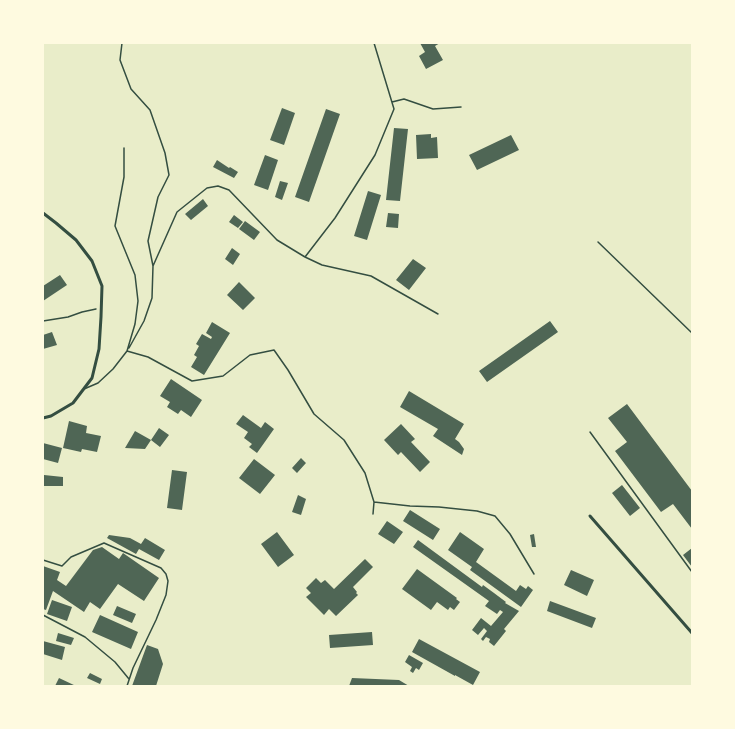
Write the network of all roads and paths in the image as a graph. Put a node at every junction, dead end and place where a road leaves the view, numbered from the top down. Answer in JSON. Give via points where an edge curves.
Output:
{"nodes":[{"id":1,"x":122,"y":43,"type":"edge"},
{"id":2,"x":374,"y":43,"type":"edge"},
{"id":3,"x":392,"y":102,"type":"junction"},
{"id":4,"x":461,"y":108,"type":"dead end"},
{"id":5,"x":124,"y":148,"type":"dead end"},
{"id":6,"x":43,"y":213,"type":"edge"},
{"id":7,"x":598,"y":242,"type":"dead end"},
{"id":8,"x":305,"y":257,"type":"junction"},
{"id":9,"x":153,"y":266,"type":"junction"},
{"id":10,"x":101,"y":308,"type":"junction"},
{"id":11,"x":438,"y":314,"type":"dead end"},
{"id":12,"x":43,"y":321,"type":"edge"},
{"id":13,"x":692,"y":333,"type":"edge"},
{"id":14,"x":127,"y":351,"type":"junction"},
{"id":15,"x":84,"y":389,"type":"junction"},
{"id":16,"x":43,"y":418,"type":"edge"},
{"id":17,"x":590,"y":432,"type":"dead end"},
{"id":18,"x":374,"y":502,"type":"junction"},
{"id":19,"x":373,"y":514,"type":"dead end"},
{"id":20,"x":590,"y":516,"type":"dead end"},
{"id":21,"x":43,"y":560,"type":"edge"},
{"id":22,"x":692,"y":572,"type":"edge"},
{"id":23,"x":534,"y":574,"type":"dead end"},
{"id":24,"x":43,"y":615,"type":"edge"},
{"id":25,"x":692,"y":633,"type":"edge"},
{"id":26,"x":129,"y":679,"type":"junction"},
{"id":27,"x":127,"y":686,"type":"edge"}],
"edges":[{"from":1,"to":9,"type":"lane","via":[[120,60],[132,89],[150,110],[165,153],[169,174],[158,197],[148,241]]},
{"from":2,"to":3,"type":"lane"},
{"from":3,"to":4,"type":"lane","via":[[404,99],[433,109]]},
{"from":3,"to":8,"type":"lane","via":[[394,110],[375,155],[335,218]]},
{"from":5,"to":14,"type":"lane","via":[[124,177],[115,226],[135,275],[138,301],[135,324]]},
{"from":6,"to":10,"type":"street","via":[[76,240],[92,262],[102,286]]},
{"from":7,"to":13,"type":"lane"},
{"from":8,"to":9,"type":"lane","via":[[277,240],[229,190],[218,186],[207,188],[177,212]]},
{"from":8,"to":11,"type":"lane","via":[[322,265],[371,276]]},
{"from":9,"to":14,"type":"lane","via":[[152,298],[144,321]]},
{"from":10,"to":12,"type":"path"},
{"from":10,"to":15,"type":"street","via":[[96,366],[92,378]]},
{"from":14,"to":15,"type":"lane","via":[[114,369],[98,383]]},
{"from":14,"to":18,"type":"lane","via":[[148,357],[192,381],[223,376],[250,355],[274,350],[314,414],[344,440],[365,473]]},
{"from":15,"to":16,"type":"street","via":[[73,403]]},
{"from":17,"to":22,"type":"lane"},
{"from":18,"to":19,"type":"lane"},
{"from":18,"to":23,"type":"lane","via":[[477,511],[495,516],[510,534]]},
{"from":20,"to":25,"type":"street"},
{"from":21,"to":26,"type":"lane","via":[[62,566],[71,557],[104,543],[161,568],[166,574],[166,595]]},
{"from":24,"to":26,"type":"lane","via":[[85,637],[115,662]]},
{"from":26,"to":27,"type":"lane"}]}
